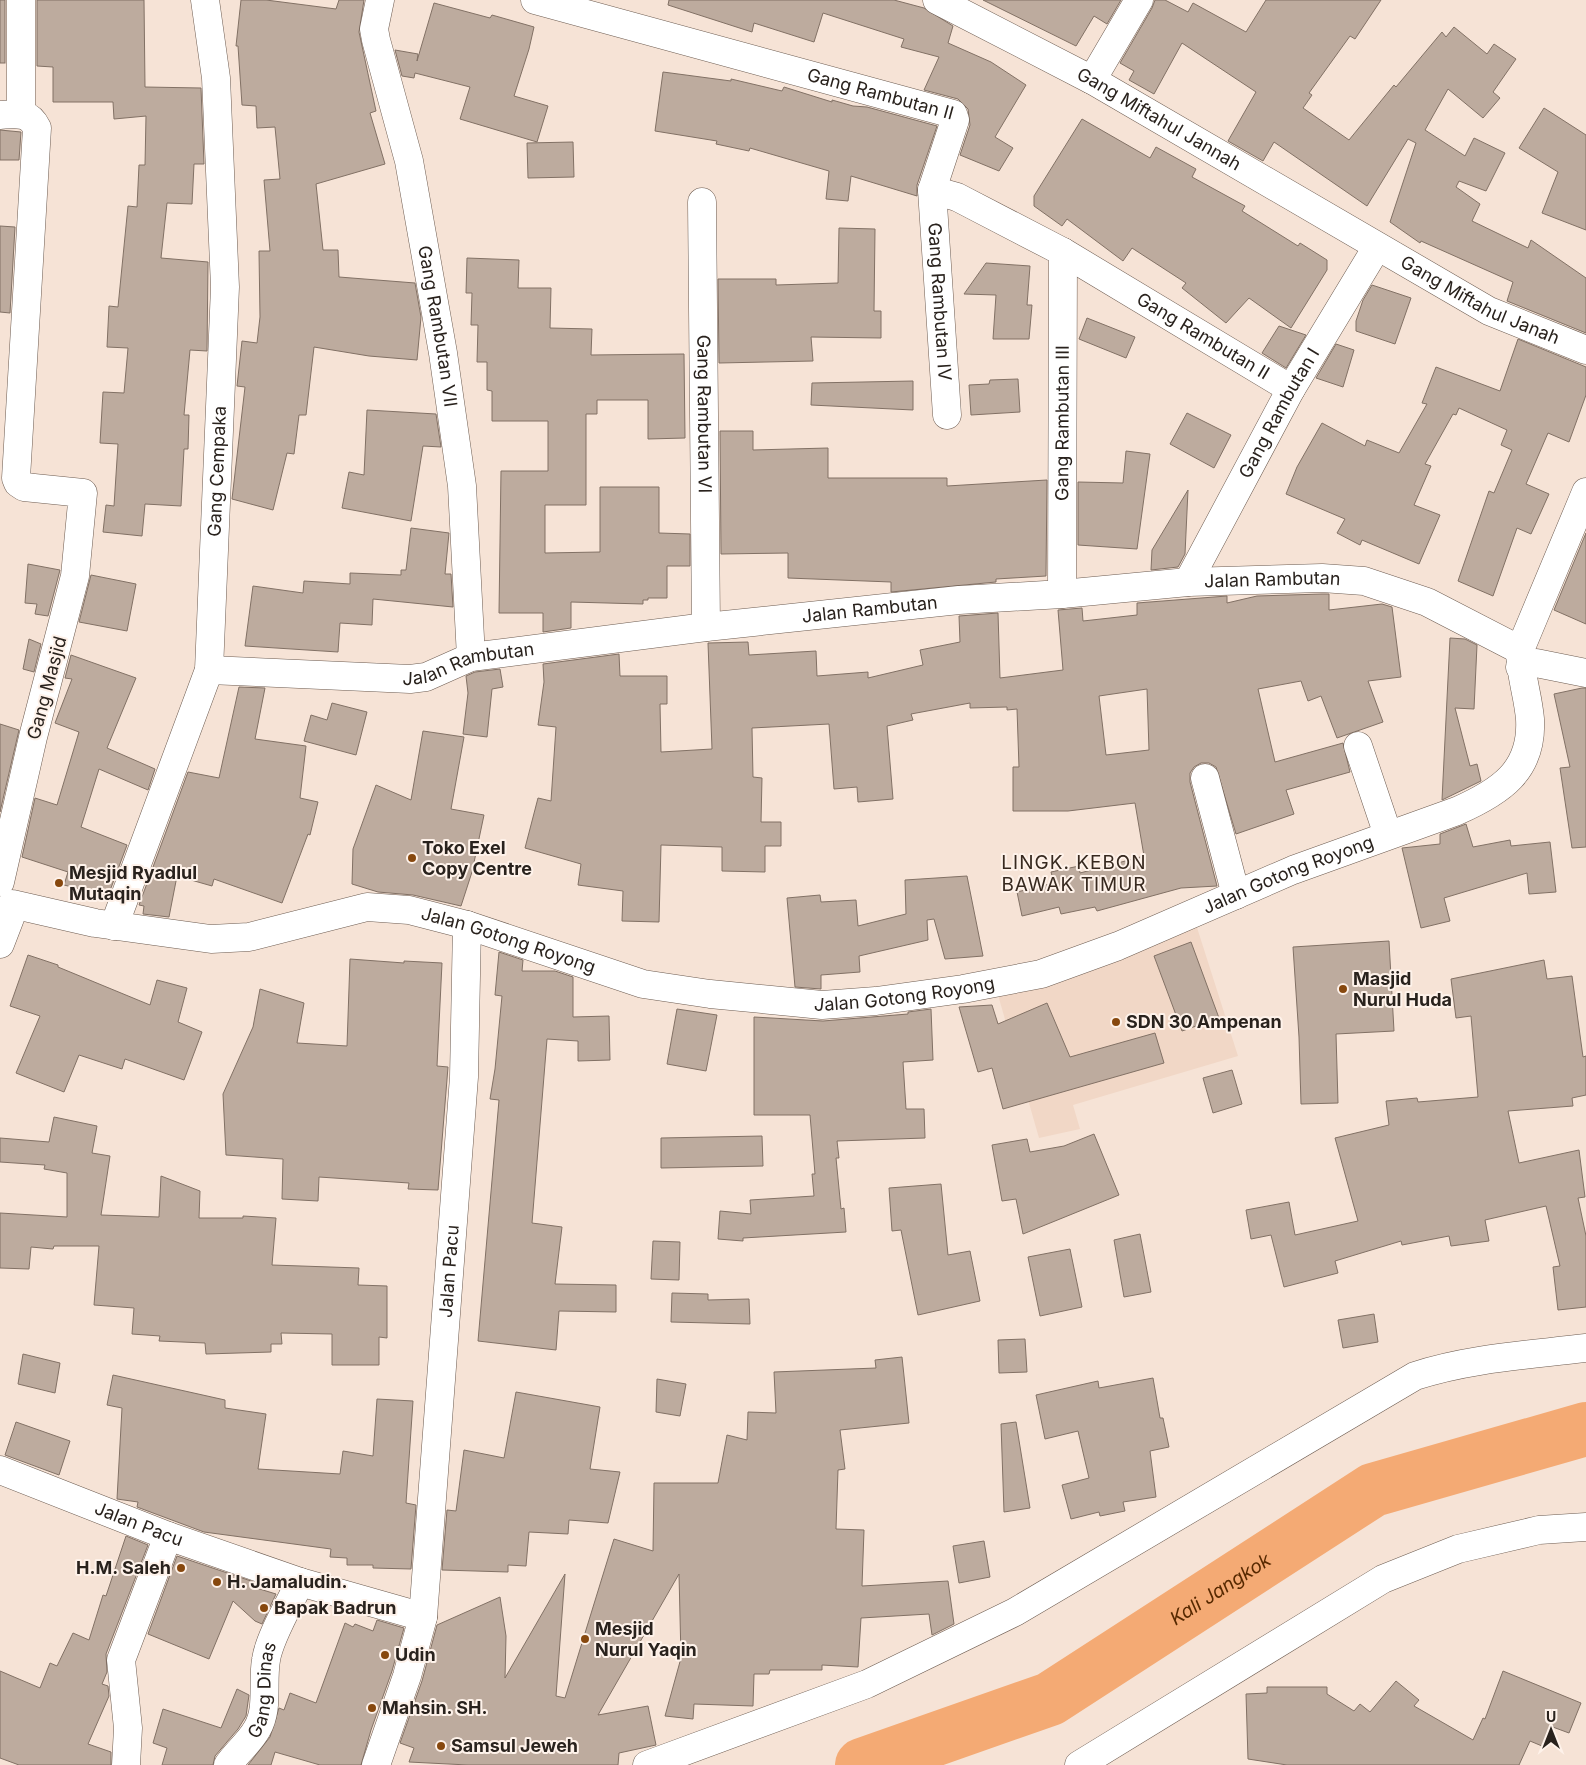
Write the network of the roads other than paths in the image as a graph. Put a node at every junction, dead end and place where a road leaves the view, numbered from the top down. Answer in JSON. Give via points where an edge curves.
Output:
{"nodes":[{"id":1,"x":21,"y":0,"type":"edge"},
{"id":2,"x":205,"y":0,"type":"edge"},
{"id":3,"x":380,"y":0,"type":"edge"},
{"id":4,"x":535,"y":0,"type":"edge"},
{"id":5,"x":937,"y":0,"type":"edge"},
{"id":6,"x":1139,"y":0,"type":"edge"},
{"id":7,"x":1092,"y":80,"type":"junction"},
{"id":8,"x":10,"y":114,"type":"edge"},
{"id":9,"x":932,"y":190,"type":"junction"},
{"id":10,"x":702,"y":202,"type":"dead end"},
{"id":11,"x":1376,"y":247,"type":"junction"},
{"id":12,"x":1064,"y":252,"type":"junction"},
{"id":13,"x":1586,"y":350,"type":"edge"},
{"id":14,"x":1291,"y":389,"type":"junction"},
{"id":15,"x":947,"y":416,"type":"dead end"},
{"id":16,"x":1586,"y":492,"type":"edge"},
{"id":17,"x":1188,"y":582,"type":"junction"},
{"id":18,"x":1062,"y":594,"type":"junction"},
{"id":19,"x":706,"y":627,"type":"junction"},
{"id":20,"x":471,"y":657,"type":"junction"},
{"id":21,"x":1520,"y":659,"type":"junction"},
{"id":22,"x":209,"y":670,"type":"junction"},
{"id":23,"x":1586,"y":673,"type":"edge"},
{"id":24,"x":1358,"y":746,"type":"dead end"},
{"id":25,"x":1205,"y":778,"type":"dead end"},
{"id":26,"x":1388,"y":834,"type":"junction"},
{"id":27,"x":4,"y":889,"type":"edge"},
{"id":28,"x":1236,"y":895,"type":"junction"},
{"id":29,"x":467,"y":925,"type":"junction"},
{"id":30,"x":114,"y":926,"type":"junction"},
{"id":31,"x":0,"y":944,"type":"edge"},
{"id":32,"x":1586,"y":1348,"type":"edge"},
{"id":33,"x":0,"y":1470,"type":"edge"},
{"id":34,"x":1586,"y":1527,"type":"edge"},
{"id":35,"x":168,"y":1536,"type":"junction"},
{"id":36,"x":300,"y":1582,"type":"junction"},
{"id":37,"x":423,"y":1617,"type":"junction"},
{"id":38,"x":126,"y":1765,"type":"edge"},
{"id":39,"x":228,"y":1765,"type":"edge"},
{"id":40,"x":376,"y":1765,"type":"edge"},
{"id":41,"x":647,"y":1765,"type":"edge"},
{"id":42,"x":1079,"y":1765,"type":"edge"}],
"edges":[{"from":1,"to":8,"type":"street"},
{"from":2,"to":22,"type":"street","name":"Gang Cempaka","via":[[216,78],[225,287]]},
{"from":3,"to":20,"type":"street","name":"Gang Rambutan VII","via":[[374,29],[410,161],[462,486]]},
{"from":4,"to":9,"type":"street","name":"Gang Rambutan II","via":[[948,111],[955,120]]},
{"from":5,"to":7,"type":"street","name":"Gang Miftahul Jannah"},
{"from":6,"to":7,"type":"street"},
{"from":7,"to":11,"type":"street","name":"Gang Miftahul Jannah","via":[[1284,190]]},
{"from":8,"to":27,"type":"street","name":"Gang Masjid","via":[[29,117],[37,128],[16,478],[24,487],[83,493],[75,576],[33,737]]},
{"from":9,"to":12,"type":"street","name":"Gang Rambutan II","via":[[958,197]]},
{"from":9,"to":15,"type":"street","name":"Gang Rambutan IV"},
{"from":10,"to":19,"type":"street","name":"Gang Rambutan VI"},
{"from":11,"to":13,"type":"street","name":"Gang Miftahul Janah","via":[[1489,311]]},
{"from":11,"to":14,"type":"street","name":"Gang Rambutan I"},
{"from":12,"to":14,"type":"street","name":"Gang Rambutan II"},
{"from":12,"to":18,"type":"street","name":"Gang Rambutan III"},
{"from":14,"to":17,"type":"street","name":"Gang Rambutan I"},
{"from":16,"to":21,"type":"street"},
{"from":17,"to":18,"type":"street","name":"Jalan Rambutan"},
{"from":17,"to":21,"type":"street","name":"Jalan Rambutan","via":[[1322,578],[1364,581],[1427,602]]},
{"from":18,"to":19,"type":"street","name":"Jalan Rambutan","via":[[959,600]]},
{"from":19,"to":20,"type":"street","name":"Jalan Rambutan"},
{"from":20,"to":22,"type":"street","name":"Jalan Rambutan","via":[[426,677],[410,680]]},
{"from":21,"to":23,"type":"street"},
{"from":21,"to":26,"type":"street","name":"Jalan Gotong Royong","via":[[1530,718],[1524,760],[1516,773],[1480,801]]},
{"from":22,"to":30,"type":"street","name":"Gang Cempaka"},
{"from":24,"to":26,"type":"street"},
{"from":25,"to":28,"type":"street"},
{"from":26,"to":28,"type":"street","name":"Jalan Gotong Royong"},
{"from":27,"to":30,"type":"street","name":"Jalan Gotong Royong"},
{"from":27,"to":31,"type":"street","via":[[10,918]]},
{"from":28,"to":29,"type":"street","name":"Jalan Gotong Royong","via":[[1118,946],[1041,974],[963,989],[822,1005],[643,984]]},
{"from":29,"to":30,"type":"street","name":"Jalan Gotong Royong","via":[[409,910],[368,907],[230,939],[186,937]]},
{"from":29,"to":37,"type":"street","name":"Jalan Pacu","via":[[462,1096]]},
{"from":32,"to":41,"type":"street","via":[[1442,1367],[1415,1376],[1015,1612],[867,1684]]},
{"from":33,"to":35,"type":"street","name":"Jalan Pacu"},
{"from":34,"to":42,"type":"street","via":[[1539,1530],[1458,1549],[1383,1579]]},
{"from":35,"to":36,"type":"street","name":"Jalan Pacu"},
{"from":35,"to":38,"type":"street","via":[[121,1660],[128,1728]]},
{"from":36,"to":37,"type":"street","name":"Jalan Pacu"},
{"from":36,"to":39,"type":"street","name":"Gang Dinas","via":[[266,1659],[264,1702],[258,1728]]},
{"from":37,"to":40,"type":"street","name":"Jalan Pacu"}]}
